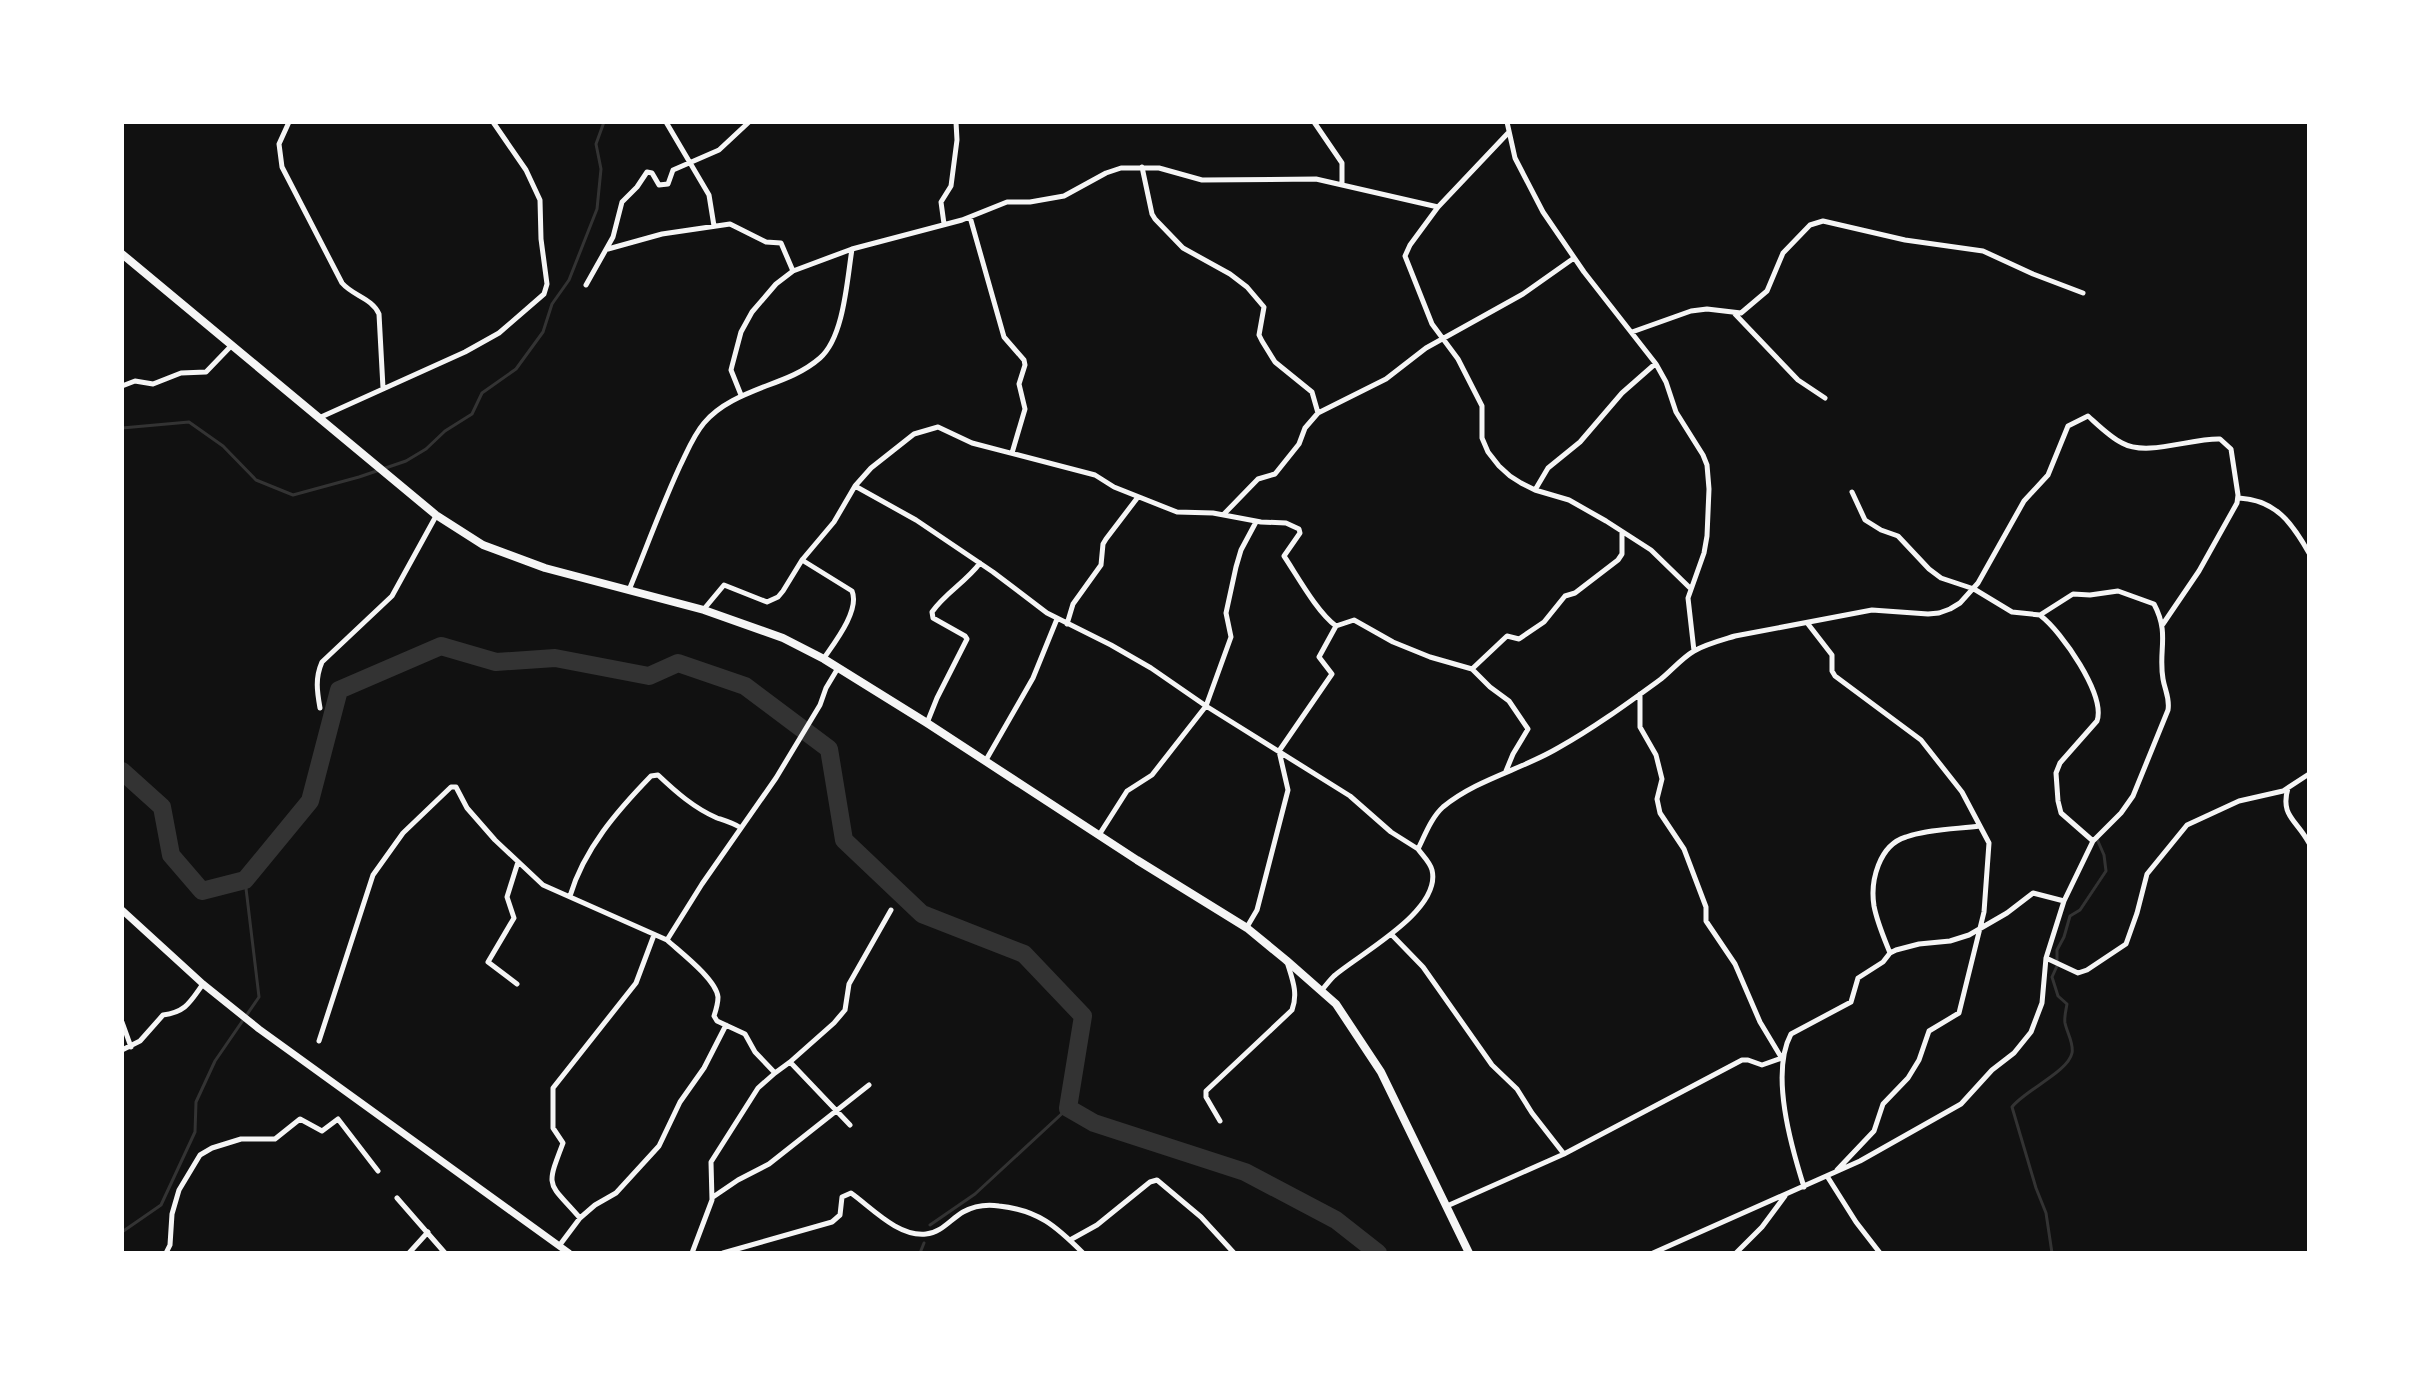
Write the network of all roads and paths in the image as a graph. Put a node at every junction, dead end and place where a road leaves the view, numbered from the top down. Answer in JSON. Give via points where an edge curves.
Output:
{"nodes":[{"id":1,"x":289,"y":122,"type":"edge"},
{"id":2,"x":493,"y":122,"type":"edge"},
{"id":3,"x":666,"y":122,"type":"edge"},
{"id":4,"x":749,"y":122,"type":"edge"},
{"id":5,"x":956,"y":122,"type":"edge"},
{"id":6,"x":1314,"y":122,"type":"edge"},
{"id":7,"x":1507,"y":122,"type":"edge"},
{"id":8,"x":1509,"y":132,"type":"junction"},
{"id":9,"x":691,"y":162,"type":"junction"},
{"id":10,"x":1142,"y":167,"type":"junction"},
{"id":11,"x":1342,"y":183,"type":"junction"},
{"id":12,"x":1438,"y":207,"type":"junction"},
{"id":13,"x":970,"y":217,"type":"junction"},
{"id":14,"x":944,"y":224,"type":"junction"},
{"id":15,"x":714,"y":226,"type":"junction"},
{"id":16,"x":606,"y":249,"type":"junction"},
{"id":17,"x":852,"y":249,"type":"junction"},
{"id":18,"x":122,"y":254,"type":"edge"},
{"id":19,"x":1574,"y":258,"type":"junction"},
{"id":20,"x":793,"y":271,"type":"junction"},
{"id":21,"x":586,"y":285,"type":"dead end"},
{"id":22,"x":2083,"y":293,"type":"dead end"},
{"id":23,"x":1735,"y":313,"type":"junction"},
{"id":24,"x":1632,"y":332,"type":"junction"},
{"id":25,"x":1443,"y":340,"type":"junction"},
{"id":26,"x":232,"y":345,"type":"junction"},
{"id":27,"x":1656,"y":364,"type":"junction"},
{"id":28,"x":122,"y":386,"type":"edge"},
{"id":29,"x":383,"y":388,"type":"junction"},
{"id":30,"x":741,"y":395,"type":"junction"},
{"id":31,"x":1825,"y":398,"type":"dead end"},
{"id":32,"x":1318,"y":413,"type":"junction"},
{"id":33,"x":321,"y":417,"type":"junction"},
{"id":34,"x":1012,"y":453,"type":"junction"},
{"id":35,"x":855,"y":486,"type":"junction"},
{"id":36,"x":1535,"y":490,"type":"junction"},
{"id":37,"x":1852,"y":492,"type":"dead end"},
{"id":38,"x":1138,"y":497,"type":"junction"},
{"id":39,"x":2239,"y":498,"type":"junction"},
{"id":40,"x":436,"y":515,"type":"junction"},
{"id":41,"x":1223,"y":515,"type":"junction"},
{"id":42,"x":1256,"y":522,"type":"junction"},
{"id":43,"x":1622,"y":531,"type":"junction"},
{"id":44,"x":2309,"y":553,"type":"edge"},
{"id":45,"x":802,"y":560,"type":"junction"},
{"id":46,"x":980,"y":563,"type":"junction"},
{"id":47,"x":1690,"y":588,"type":"junction"},
{"id":48,"x":1974,"y":589,"type":"junction"},
{"id":49,"x":629,"y":591,"type":"junction"},
{"id":50,"x":704,"y":610,"type":"junction"},
{"id":51,"x":2040,"y":615,"type":"junction"},
{"id":52,"x":1057,"y":619,"type":"junction"},
{"id":53,"x":1067,"y":624,"type":"junction"},
{"id":54,"x":1808,"y":624,"type":"junction"},
{"id":55,"x":2163,"y":624,"type":"junction"},
{"id":56,"x":1336,"y":626,"type":"junction"},
{"id":57,"x":1694,"y":651,"type":"junction"},
{"id":58,"x":824,"y":659,"type":"junction"},
{"id":59,"x":839,"y":668,"type":"junction"},
{"id":60,"x":1472,"y":669,"type":"junction"},
{"id":61,"x":1640,"y":694,"type":"junction"},
{"id":62,"x":1206,"y":706,"type":"junction"},
{"id":63,"x":320,"y":708,"type":"dead end"},
{"id":64,"x":927,"y":723,"type":"junction"},
{"id":65,"x":1279,"y":751,"type":"junction"},
{"id":66,"x":986,"y":761,"type":"junction"},
{"id":67,"x":1506,"y":771,"type":"junction"},
{"id":68,"x":2309,"y":774,"type":"edge"},
{"id":69,"x":2288,"y":788,"type":"junction"},
{"id":70,"x":1980,"y":826,"type":"junction"},
{"id":71,"x":741,"y":828,"type":"junction"},
{"id":72,"x":1099,"y":835,"type":"junction"},
{"id":73,"x":2093,"y":841,"type":"junction"},
{"id":74,"x":2309,"y":843,"type":"edge"},
{"id":75,"x":1418,"y":849,"type":"junction"},
{"id":76,"x":518,"y":862,"type":"junction"},
{"id":77,"x":570,"y":896,"type":"junction"},
{"id":78,"x":2064,"y":901,"type":"junction"},
{"id":79,"x":122,"y":910,"type":"edge"},
{"id":80,"x":891,"y":910,"type":"dead end"},
{"id":81,"x":1247,"y":928,"type":"junction"},
{"id":82,"x":1979,"y":930,"type":"junction"},
{"id":83,"x":1391,"y":934,"type":"junction"},
{"id":84,"x":654,"y":935,"type":"junction"},
{"id":85,"x":667,"y":940,"type":"junction"},
{"id":86,"x":1890,"y":953,"type":"junction"},
{"id":87,"x":2046,"y":958,"type":"junction"},
{"id":88,"x":1286,"y":960,"type":"junction"},
{"id":89,"x":203,"y":984,"type":"junction"},
{"id":90,"x":517,"y":984,"type":"dead end"},
{"id":91,"x":1322,"y":990,"type":"junction"},
{"id":92,"x":122,"y":1022,"type":"edge"},
{"id":93,"x":726,"y":1025,"type":"junction"},
{"id":94,"x":319,"y":1041,"type":"dead end"},
{"id":95,"x":131,"y":1047,"type":"junction"},
{"id":96,"x":122,"y":1050,"type":"edge"},
{"id":97,"x":1782,"y":1058,"type":"junction"},
{"id":98,"x":790,"y":1062,"type":"junction"},
{"id":99,"x":775,"y":1073,"type":"junction"},
{"id":100,"x":869,"y":1085,"type":"dead end"},
{"id":101,"x":837,"y":1111,"type":"junction"},
{"id":102,"x":1220,"y":1121,"type":"dead end"},
{"id":103,"x":850,"y":1125,"type":"dead end"},
{"id":104,"x":1564,"y":1154,"type":"junction"},
{"id":105,"x":378,"y":1171,"type":"dead end"},
{"id":106,"x":1830,"y":1175,"type":"junction"},
{"id":107,"x":1804,"y":1187,"type":"junction"},
{"id":108,"x":1785,"y":1195,"type":"junction"},
{"id":109,"x":713,"y":1197,"type":"junction"},
{"id":110,"x":397,"y":1198,"type":"dead end"},
{"id":111,"x":1447,"y":1206,"type":"junction"},
{"id":112,"x":580,"y":1218,"type":"junction"},
{"id":113,"x":428,"y":1232,"type":"junction"},
{"id":114,"x":1070,"y":1240,"type":"junction"},
{"id":115,"x":559,"y":1246,"type":"junction"},
{"id":116,"x":166,"y":1253,"type":"edge"},
{"id":117,"x":409,"y":1253,"type":"edge"},
{"id":118,"x":445,"y":1253,"type":"edge"},
{"id":119,"x":569,"y":1253,"type":"edge"},
{"id":120,"x":692,"y":1253,"type":"edge"},
{"id":121,"x":723,"y":1253,"type":"edge"},
{"id":122,"x":1083,"y":1253,"type":"edge"},
{"id":123,"x":1234,"y":1253,"type":"edge"},
{"id":124,"x":1469,"y":1253,"type":"edge"},
{"id":125,"x":1653,"y":1253,"type":"edge"},
{"id":126,"x":1736,"y":1253,"type":"edge"},
{"id":127,"x":1880,"y":1253,"type":"edge"}],
"edges":[{"from":1,"to":29,"type":"street","via":[[279,144],[282,167],[342,283],[376,307]]},
{"from":2,"to":29,"type":"street","via":[[540,200],[547,290],[499,333]]},
{"from":3,"to":9,"type":"street"},
{"from":4,"to":9,"type":"street","via":[[722,148]]},
{"from":5,"to":14,"type":"street","via":[[951,186],[941,202]]},
{"from":6,"to":11,"type":"street","via":[[1342,163]]},
{"from":7,"to":8,"type":"street"},
{"from":8,"to":12,"type":"street"},
{"from":8,"to":19,"type":"street","via":[[1515,158],[1536,199]]},
{"from":9,"to":15,"type":"street","via":[[709,195]]},
{"from":9,"to":16,"type":"street","via":[[673,170],[668,184],[659,185],[647,172],[622,202]]},
{"from":10,"to":11,"type":"street","via":[[1202,180],[1306,178]]},
{"from":10,"to":13,"type":"street","via":[[1113,170],[1064,196],[1007,202]]},
{"from":10,"to":32,"type":"street","via":[[1155,219],[1183,248],[1225,270],[1264,307],[1262,341],[1275,362],[1312,392]]},
{"from":11,"to":12,"type":"street"},
{"from":12,"to":25,"type":"street","via":[[1405,256]]},
{"from":13,"to":14,"type":"street"},
{"from":13,"to":34,"type":"street","via":[[1004,337],[1025,365],[1019,384],[1025,409]]},
{"from":14,"to":17,"type":"street"},
{"from":15,"to":16,"type":"street"},
{"from":15,"to":20,"type":"street","via":[[735,225],[761,240],[781,243]]},
{"from":16,"to":21,"type":"street"},
{"from":17,"to":20,"type":"street"},
{"from":17,"to":30,"type":"street","via":[[839,322],[826,351],[792,376]]},
{"from":18,"to":26,"type":"highway"},
{"from":19,"to":24,"type":"street"},
{"from":19,"to":25,"type":"street"},
{"from":20,"to":30,"type":"street","via":[[759,303],[741,332],[731,370]]},
{"from":22,"to":23,"type":"street","via":[[1983,251],[1823,221],[1810,225],[1783,253],[1767,291]]},
{"from":23,"to":24,"type":"street","via":[[1691,311]]},
{"from":23,"to":31,"type":"street","via":[[1798,380]]},
{"from":24,"to":27,"type":"street"},
{"from":25,"to":32,"type":"street","via":[[1386,379]]},
{"from":25,"to":36,"type":"street","via":[[1482,406],[1488,452],[1510,476]]},
{"from":26,"to":28,"type":"street","via":[[206,372]]},
{"from":26,"to":33,"type":"highway"},
{"from":27,"to":36,"type":"street","via":[[1548,468]]},
{"from":27,"to":47,"type":"street","via":[[1709,476],[1707,536]]},
{"from":29,"to":33,"type":"street"},
{"from":30,"to":49,"type":"street","via":[[713,413],[694,437]]},
{"from":32,"to":41,"type":"street","via":[[1275,474],[1258,479]]},
{"from":33,"to":40,"type":"highway"},
{"from":34,"to":35,"type":"street","via":[[935,427],[909,438]]},
{"from":34,"to":38,"type":"street","via":[[1095,475]]},
{"from":35,"to":45,"type":"street"},
{"from":35,"to":46,"type":"street"},
{"from":36,"to":43,"type":"street","via":[[1569,500]]},
{"from":37,"to":48,"type":"street","via":[[1870,524],[1898,536],[1941,578]]},
{"from":38,"to":41,"type":"street","via":[[1177,512]]},
{"from":38,"to":53,"type":"street","via":[[1103,544],[1101,565],[1073,604]]},
{"from":39,"to":44,"type":"street","via":[[2258,501],[2286,518]]},
{"from":39,"to":48,"type":"street","via":[[2231,449],[2220,439],[2139,448],[2122,444],[2088,416],[2068,426],[2048,475],[2024,501]]},
{"from":39,"to":55,"type":"street"},
{"from":40,"to":49,"type":"highway","via":[[494,549]]},
{"from":40,"to":63,"type":"street","via":[[392,596],[322,662],[317,674]]},
{"from":41,"to":42,"type":"street"},
{"from":42,"to":56,"type":"street","via":[[1299,529],[1284,556],[1322,614]]},
{"from":42,"to":62,"type":"street","via":[[1236,567],[1226,613],[1231,637]]},
{"from":43,"to":47,"type":"street","via":[[1651,550]]},
{"from":43,"to":60,"type":"street","via":[[1618,560],[1565,596],[1540,625],[1519,639],[1505,637]]},
{"from":45,"to":50,"type":"street","via":[[770,602],[724,585]]},
{"from":45,"to":58,"type":"street","via":[[854,595]]},
{"from":46,"to":52,"type":"street"},
{"from":46,"to":64,"type":"street","via":[[932,612],[933,618],[967,639]]},
{"from":47,"to":57,"type":"street"},
{"from":48,"to":51,"type":"street","via":[[2005,609]]},
{"from":48,"to":54,"type":"street","via":[[1939,613],[1872,610]]},
{"from":49,"to":50,"type":"highway"},
{"from":50,"to":58,"type":"highway","via":[[765,630]]},
{"from":51,"to":55,"type":"street","via":[[2073,594],[2122,591],[2154,604]]},
{"from":51,"to":73,"type":"street","via":[[2085,673],[2098,704],[2097,721],[2056,773],[2061,813]]},
{"from":52,"to":53,"type":"street"},
{"from":52,"to":66,"type":"street","via":[[1033,678]]},
{"from":53,"to":62,"type":"street","via":[[1151,668]]},
{"from":54,"to":57,"type":"street","via":[[1735,636]]},
{"from":54,"to":70,"type":"street","via":[[1832,655],[1835,676],[1921,740],[1958,786]]},
{"from":55,"to":73,"type":"street","via":[[2168,710],[2133,796]]},
{"from":56,"to":60,"type":"street","via":[[1354,620],[1386,639]]},
{"from":56,"to":65,"type":"street","via":[[1319,657],[1332,674]]},
{"from":57,"to":61,"type":"street"},
{"from":58,"to":59,"type":"highway"},
{"from":59,"to":64,"type":"highway"},
{"from":59,"to":71,"type":"street"},
{"from":60,"to":67,"type":"street","via":[[1509,701],[1527,726]]},
{"from":61,"to":67,"type":"street","via":[[1561,747]]},
{"from":61,"to":97,"type":"street","via":[[1640,727],[1662,779],[1660,813],[1684,849],[1706,907],[1706,921],[1735,964]]},
{"from":62,"to":65,"type":"street"},
{"from":62,"to":72,"type":"street","via":[[1152,775],[1127,791]]},
{"from":64,"to":66,"type":"highway"},
{"from":65,"to":75,"type":"street","via":[[1350,796]]},
{"from":65,"to":81,"type":"street","via":[[1288,790],[1257,910]]},
{"from":66,"to":72,"type":"highway"},
{"from":67,"to":75,"type":"street","via":[[1441,810]]},
{"from":68,"to":69,"type":"street"},
{"from":69,"to":74,"type":"street","via":[[2286,810]]},
{"from":69,"to":87,"type":"street","via":[[2234,803],[2187,825],[2147,874],[2123,947],[2078,973]]},
{"from":70,"to":82,"type":"street","via":[[1990,847]]},
{"from":70,"to":86,"type":"street","via":[[1907,836],[1883,856],[1873,904]]},
{"from":71,"to":77,"type":"street","via":[[683,798],[654,774],[608,823],[579,869]]},
{"from":71,"to":85,"type":"street"},
{"from":72,"to":81,"type":"highway"},
{"from":73,"to":78,"type":"street"},
{"from":75,"to":83,"type":"street","via":[[1432,870],[1432,885]]},
{"from":76,"to":77,"type":"street","via":[[543,885]]},
{"from":76,"to":90,"type":"street","via":[[507,897],[514,918],[488,962]]},
{"from":76,"to":94,"type":"street","via":[[451,787],[403,833],[373,875]]},
{"from":77,"to":84,"type":"street"},
{"from":78,"to":82,"type":"street","via":[[2033,893]]},
{"from":78,"to":87,"type":"street"},
{"from":79,"to":89,"type":"main road"},
{"from":80,"to":98,"type":"street","via":[[852,977],[845,1010]]},
{"from":81,"to":88,"type":"highway"},
{"from":82,"to":86,"type":"street"},
{"from":82,"to":106,"type":"street","via":[[1959,1013],[1929,1031],[1919,1060],[1883,1104],[1874,1131]]},
{"from":83,"to":91,"type":"street"},
{"from":83,"to":104,"type":"street","via":[[1423,967]]},
{"from":84,"to":85,"type":"street"},
{"from":84,"to":112,"type":"street","via":[[636,983],[553,1088],[552,1123],[563,1143],[551,1180]]},
{"from":85,"to":93,"type":"street","via":[[717,992],[715,1019]]},
{"from":86,"to":97,"type":"street","via":[[1858,978],[1851,1002],[1791,1034]]},
{"from":87,"to":106,"type":"street","via":[[2036,1020],[2014,1053],[1961,1104]]},
{"from":88,"to":91,"type":"highway"},
{"from":88,"to":102,"type":"street","via":[[1295,989],[1292,1010],[1208,1087],[1206,1097]]},
{"from":89,"to":95,"type":"street","via":[[184,1009],[163,1015]]},
{"from":89,"to":115,"type":"main road"},
{"from":91,"to":111,"type":"highway","via":[[1381,1072]]},
{"from":92,"to":95,"type":"street"},
{"from":93,"to":99,"type":"street","via":[[745,1034]]},
{"from":93,"to":112,"type":"street","via":[[659,1146],[616,1193]]},
{"from":95,"to":96,"type":"street"},
{"from":97,"to":104,"type":"street","via":[[1762,1065],[1742,1060]]},
{"from":97,"to":107,"type":"street","via":[[1790,1138]]},
{"from":98,"to":99,"type":"street"},
{"from":98,"to":101,"type":"street"},
{"from":99,"to":109,"type":"street","via":[[758,1088],[711,1162]]},
{"from":100,"to":101,"type":"street"},
{"from":101,"to":103,"type":"street"},
{"from":101,"to":109,"type":"street","via":[[769,1164]]},
{"from":104,"to":111,"type":"street"},
{"from":105,"to":116,"type":"street","via":[[338,1119],[322,1131],[300,1119],[270,1140],[241,1139],[212,1148],[194,1161],[179,1190]]},
{"from":106,"to":107,"type":"street"},
{"from":106,"to":127,"type":"street"},
{"from":107,"to":108,"type":"street"},
{"from":108,"to":125,"type":"street"},
{"from":108,"to":126,"type":"street"},
{"from":109,"to":120,"type":"street"},
{"from":110,"to":113,"type":"street"},
{"from":111,"to":124,"type":"highway"},
{"from":112,"to":115,"type":"street"},
{"from":113,"to":117,"type":"street"},
{"from":113,"to":118,"type":"street"},
{"from":114,"to":121,"type":"street","via":[[1026,1210],[988,1204],[961,1213],[936,1231],[915,1233],[848,1193],[832,1222]]},
{"from":114,"to":122,"type":"street"},
{"from":114,"to":123,"type":"street","via":[[1157,1180]]},
{"from":115,"to":119,"type":"main road"}]}
